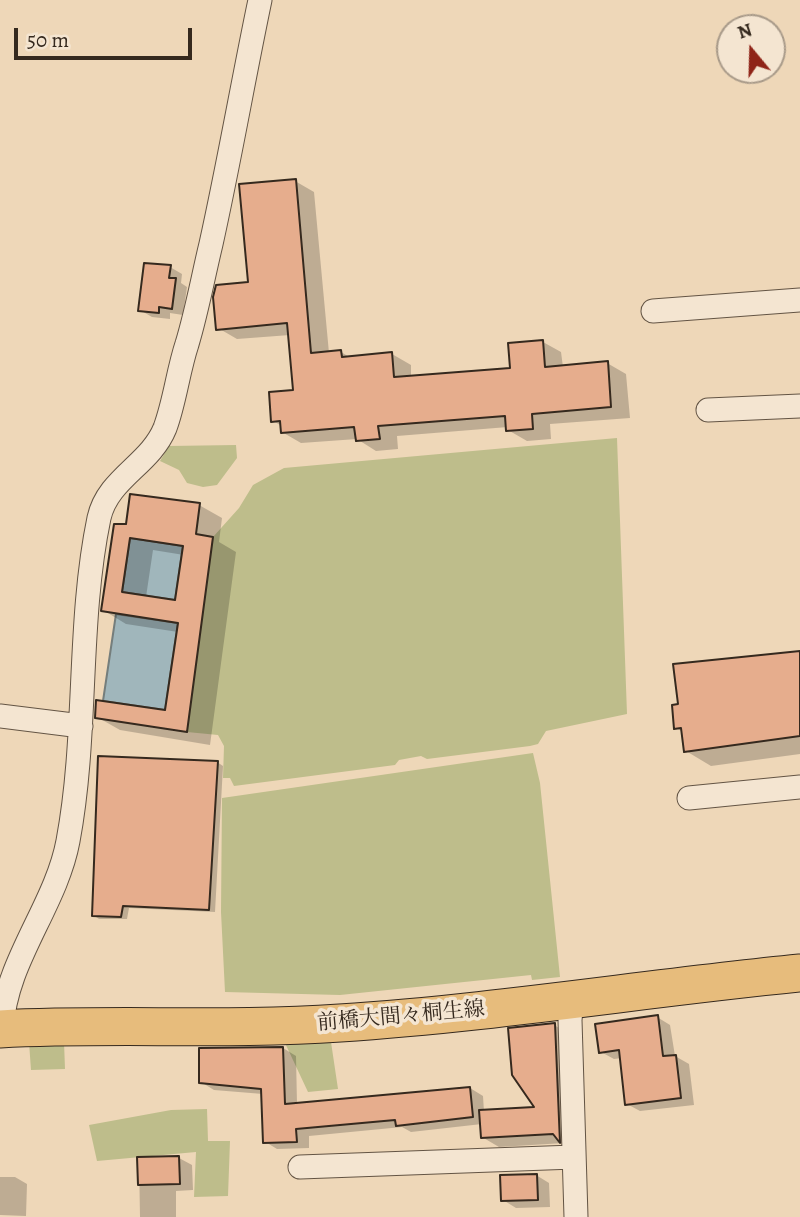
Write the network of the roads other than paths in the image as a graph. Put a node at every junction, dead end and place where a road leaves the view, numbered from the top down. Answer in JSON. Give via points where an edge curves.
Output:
{"nodes":[{"id":1,"x":260,"y":0,"type":"edge"},
{"id":2,"x":800,"y":300,"type":"edge"},
{"id":3,"x":653,"y":311,"type":"dead end"},
{"id":4,"x":800,"y":406,"type":"edge"},
{"id":5,"x":708,"y":410,"type":"dead end"},
{"id":6,"x":0,"y":716,"type":"edge"},
{"id":7,"x":81,"y":726,"type":"junction"},
{"id":8,"x":800,"y":787,"type":"edge"},
{"id":9,"x":690,"y":797,"type":"dead end"},
{"id":10,"x":800,"y":973,"type":"edge"},
{"id":11,"x":572,"y":999,"type":"junction"},
{"id":12,"x":1,"y":1029,"type":"edge"},
{"id":13,"x":574,"y":1157,"type":"junction"},
{"id":14,"x":300,"y":1167,"type":"dead end"},
{"id":15,"x":576,"y":1217,"type":"edge"}],
"edges":[{"from":1,"to":7,"type":"street","via":[[194,318],[165,427],[151,452],[114,487],[102,506],[88,602]]},
{"from":2,"to":3,"type":"street"},
{"from":4,"to":5,"type":"street"},
{"from":6,"to":7,"type":"street"},
{"from":7,"to":12,"type":"street","via":[[73,811],[61,870],[10,985]]},
{"from":8,"to":9,"type":"street"},
{"from":10,"to":11,"type":"main road","name":"前橋大間々桐生線"},
{"from":11,"to":12,"type":"main road","name":"前橋大間々桐生線","via":[[293,1026]]},
{"from":11,"to":13,"type":"street"},
{"from":13,"to":14,"type":"street"},
{"from":13,"to":15,"type":"street"}]}
